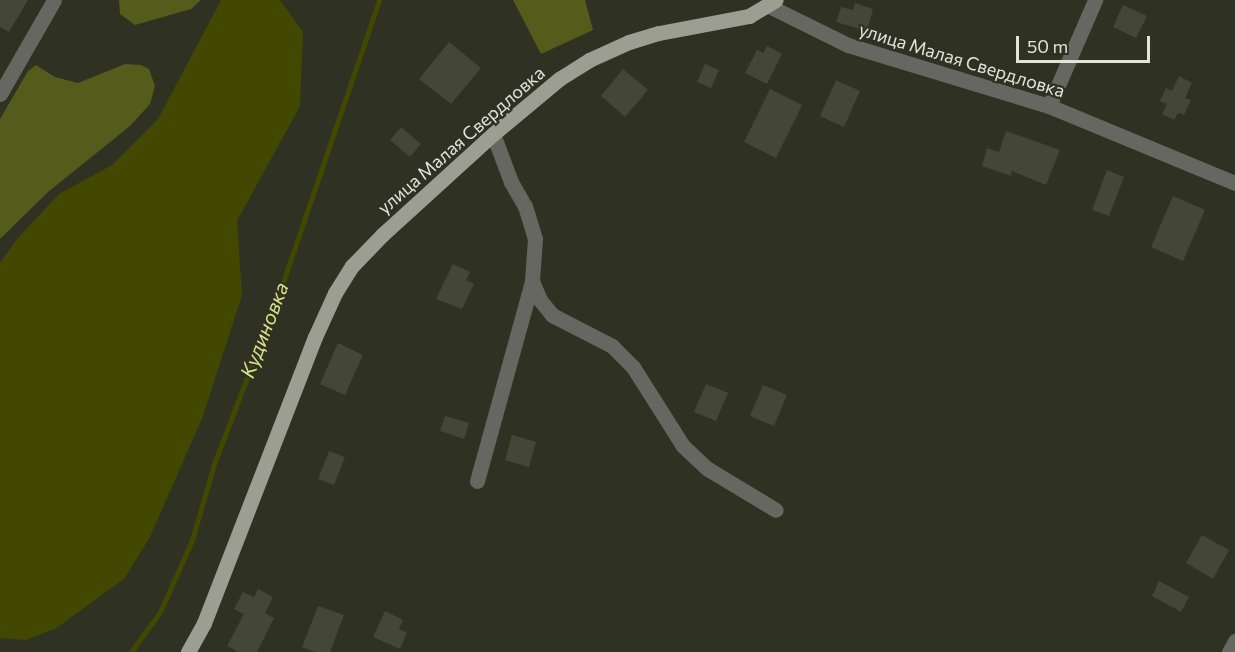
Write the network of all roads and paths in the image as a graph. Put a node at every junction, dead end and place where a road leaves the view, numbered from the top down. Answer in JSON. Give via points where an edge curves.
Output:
{"nodes":[{"id":1,"x":54,"y":0,"type":"edge"},
{"id":2,"x":1095,"y":0,"type":"edge"},
{"id":3,"x":772,"y":3,"type":"edge"},
{"id":4,"x":0,"y":93,"type":"edge"},
{"id":5,"x":1049,"y":106,"type":"junction"},
{"id":6,"x":493,"y":134,"type":"junction"},
{"id":7,"x":1235,"y":183,"type":"edge"},
{"id":8,"x":532,"y":281,"type":"junction"},
{"id":9,"x":477,"y":481,"type":"dead end"},
{"id":10,"x":776,"y":510,"type":"dead end"},
{"id":11,"x":1235,"y":641,"type":"edge"},
{"id":12,"x":188,"y":652,"type":"edge"},
{"id":13,"x":1229,"y":652,"type":"edge"}],
"edges":[{"from":1,"to":4,"type":"street"},
{"from":2,"to":5,"type":"street"},
{"from":3,"to":5,"type":"street","name":"улица Малая Свердловка","via":[[848,45]]},
{"from":3,"to":6,"type":"main road","name":"улица Малая Свердловка","via":[[749,16],[659,33],[589,60],[559,79]]},
{"from":5,"to":7,"type":"street","name":"улица Малая Свердловка"},
{"from":6,"to":8,"type":"street","via":[[511,182],[525,206],[534,239]]},
{"from":6,"to":12,"type":"main road","name":"улица Малая Свердловка","via":[[382,235],[352,266],[335,293],[204,623]]},
{"from":8,"to":9,"type":"street"},
{"from":8,"to":10,"type":"street","via":[[552,315],[612,346],[633,367],[691,454],[717,476]]},
{"from":11,"to":13,"type":"street"}]}
